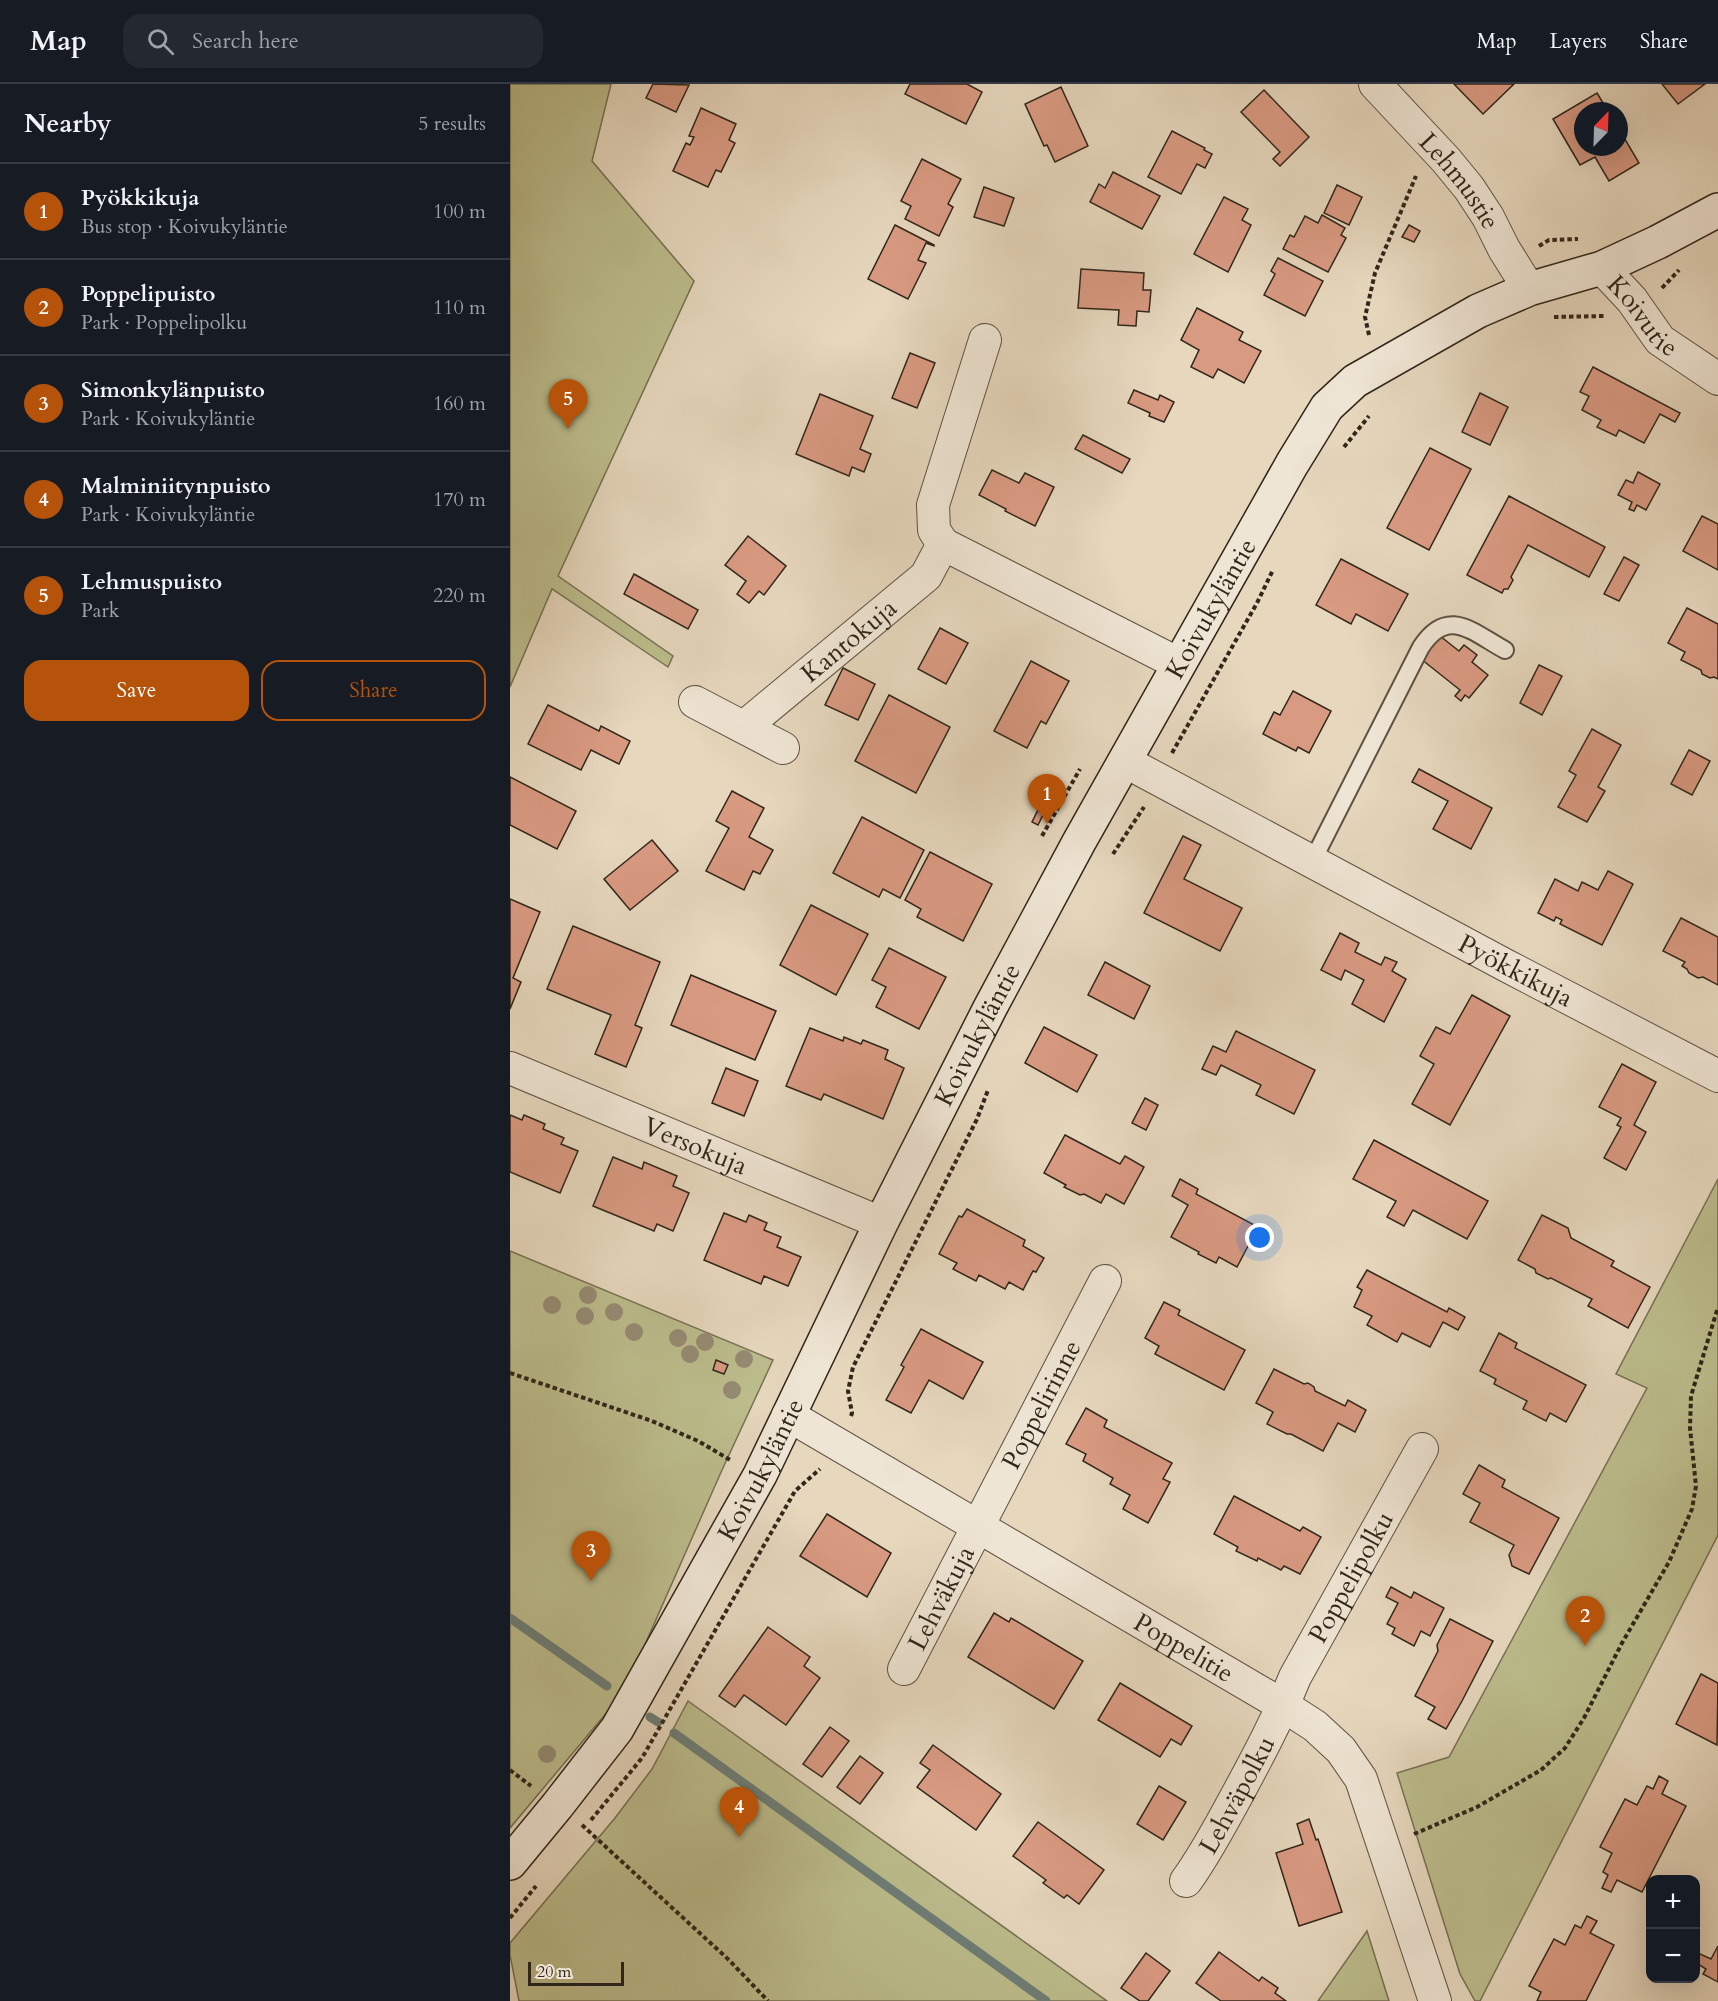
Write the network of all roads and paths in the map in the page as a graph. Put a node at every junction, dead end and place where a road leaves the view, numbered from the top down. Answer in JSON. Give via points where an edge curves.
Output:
{"nodes":[{"id":1,"x":1376,"y":84,"type":"edge"},
{"id":2,"x":1430,"y":142,"type":"junction"},
{"id":3,"x":1718,"y":210,"type":"edge"},
{"id":4,"x":1684,"y":267,"type":"dead end"},
{"id":5,"x":1602,"y":268,"type":"junction"},
{"id":6,"x":1529,"y":290,"type":"junction"},
{"id":7,"x":1632,"y":300,"type":"junction"},
{"id":8,"x":1551,"y":318,"type":"dead end"},
{"id":9,"x":985,"y":340,"type":"dead end"},
{"id":10,"x":1371,"y":343,"type":"dead end"},
{"id":11,"x":1718,"y":379,"type":"edge"},
{"id":12,"x":1375,"y":409,"type":"dead end"},
{"id":13,"x":1342,"y":450,"type":"dead end"},
{"id":14,"x":943,"y":544,"type":"junction"},
{"id":15,"x":1276,"y":562,"type":"dead end"},
{"id":16,"x":1505,"y":650,"type":"dead end"},
{"id":17,"x":1179,"y":664,"type":"junction"},
{"id":18,"x":695,"y":702,"type":"dead end"},
{"id":19,"x":744,"y":727,"type":"junction"},
{"id":20,"x":783,"y":748,"type":"dead end"},
{"id":21,"x":1126,"y":762,"type":"junction"},
{"id":22,"x":1159,"y":780,"type":"junction"},
{"id":23,"x":1111,"y":858,"type":"dead end"},
{"id":24,"x":1312,"y":862,"type":"junction"},
{"id":25,"x":510,"y":1068,"type":"edge"},
{"id":26,"x":1718,"y":1076,"type":"edge"},
{"id":27,"x":990,"y":1085,"type":"dead end"},
{"id":28,"x":882,"y":1223,"type":"junction"},
{"id":29,"x":1105,"y":1281,"type":"dead end"},
{"id":30,"x":1718,"y":1307,"type":"edge"},
{"id":31,"x":1712,"y":1327,"type":"junction"},
{"id":32,"x":1718,"y":1330,"type":"edge"},
{"id":33,"x":510,"y":1372,"type":"edge"},
{"id":34,"x":789,"y":1415,"type":"junction"},
{"id":35,"x":835,"y":1443,"type":"junction"},
{"id":36,"x":1422,"y":1449,"type":"dead end"},
{"id":37,"x":730,"y":1461,"type":"dead end"},
{"id":38,"x":976,"y":1526,"type":"junction"},
{"id":39,"x":904,"y":1669,"type":"dead end"},
{"id":40,"x":1284,"y":1706,"type":"junction"},
{"id":41,"x":585,"y":1827,"type":"junction"},
{"id":42,"x":577,"y":1836,"type":"dead end"},
{"id":43,"x":1409,"y":1836,"type":"dead end"},
{"id":44,"x":510,"y":1863,"type":"edge"},
{"id":45,"x":1186,"y":1881,"type":"dead end"},
{"id":46,"x":540,"y":1882,"type":"dead end"},
{"id":47,"x":510,"y":1918,"type":"edge"},
{"id":48,"x":768,"y":2001,"type":"edge"},
{"id":49,"x":1435,"y":2001,"type":"edge"}],
"edges":[{"from":1,"to":2,"type":"street","name":"Lehmustie"},
{"from":2,"to":6,"type":"street","name":"Lehmustie","via":[[1469,188]]},
{"from":2,"to":10,"type":"path","via":[[1375,273],[1365,317]]},
{"from":3,"to":5,"type":"main road","name":"Koivukyläntie"},
{"from":4,"to":7,"type":"path","via":[[1665,286]]},
{"from":5,"to":6,"type":"main road","name":"Koivukyläntie"},
{"from":5,"to":7,"type":"street","name":"Koivutie"},
{"from":6,"to":17,"type":"main road","name":"Koivukyläntie","via":[[1478,310],[1355,381],[1327,407]]},
{"from":7,"to":8,"type":"path","via":[[1604,316]]},
{"from":7,"to":11,"type":"street","name":"Koivutie","via":[[1660,340]]},
{"from":9,"to":14,"type":"street","via":[[933,505],[934,530]]},
{"from":12,"to":13,"type":"path"},
{"from":14,"to":17,"type":"street"},
{"from":14,"to":19,"type":"street","name":"Kantokuja","via":[[927,576]]},
{"from":15,"to":22,"type":"path"},
{"from":16,"to":24,"type":"lane","via":[[1461,626],[1451,624],[1430,633]]},
{"from":17,"to":21,"type":"main road","name":"Koivukyläntie"},
{"from":18,"to":19,"type":"street"},
{"from":19,"to":20,"type":"street"},
{"from":21,"to":22,"type":"street","name":"Pyökkikuja"},
{"from":21,"to":28,"type":"main road","name":"Koivukyläntie","via":[[990,1008]]},
{"from":22,"to":23,"type":"path"},
{"from":22,"to":24,"type":"street","name":"Pyökkikuja"},
{"from":24,"to":26,"type":"street","name":"Pyökkikuja"},
{"from":25,"to":28,"type":"street","name":"Versokuja"},
{"from":27,"to":35,"type":"path","via":[[977,1119],[853,1366],[848,1391],[852,1413]]},
{"from":28,"to":34,"type":"main road","name":"Koivukyläntie"},
{"from":29,"to":38,"type":"street","name":"Poppelirinne"},
{"from":30,"to":31,"type":"path"},
{"from":31,"to":32,"type":"path"},
{"from":31,"to":43,"type":"path","via":[[1691,1396],[1696,1486],[1692,1509],[1669,1562],[1584,1718],[1565,1748],[1541,1770],[1477,1807]]},
{"from":33,"to":37,"type":"path","via":[[652,1421],[698,1441]]},
{"from":34,"to":35,"type":"street","name":"Poppelitie"},
{"from":34,"to":44,"type":"main road","name":"Koivukyläntie","via":[[760,1475],[616,1729]]},
{"from":35,"to":38,"type":"street","name":"Poppelitie"},
{"from":35,"to":41,"type":"path","via":[[818,1473],[795,1491],[642,1758]]},
{"from":36,"to":40,"type":"street","name":"Poppelipolku","via":[[1295,1677]]},
{"from":38,"to":39,"type":"street","name":"Lehväkuja"},
{"from":38,"to":40,"type":"street","name":"Poppelitie"},
{"from":40,"to":45,"type":"street","name":"Lehväpolku","via":[[1201,1861]]},
{"from":40,"to":49,"type":"street","name":"Poppelitie","via":[[1315,1726],[1341,1750],[1361,1779]]},
{"from":41,"to":42,"type":"path"},
{"from":41,"to":48,"type":"path"},
{"from":46,"to":47,"type":"path"}]}
